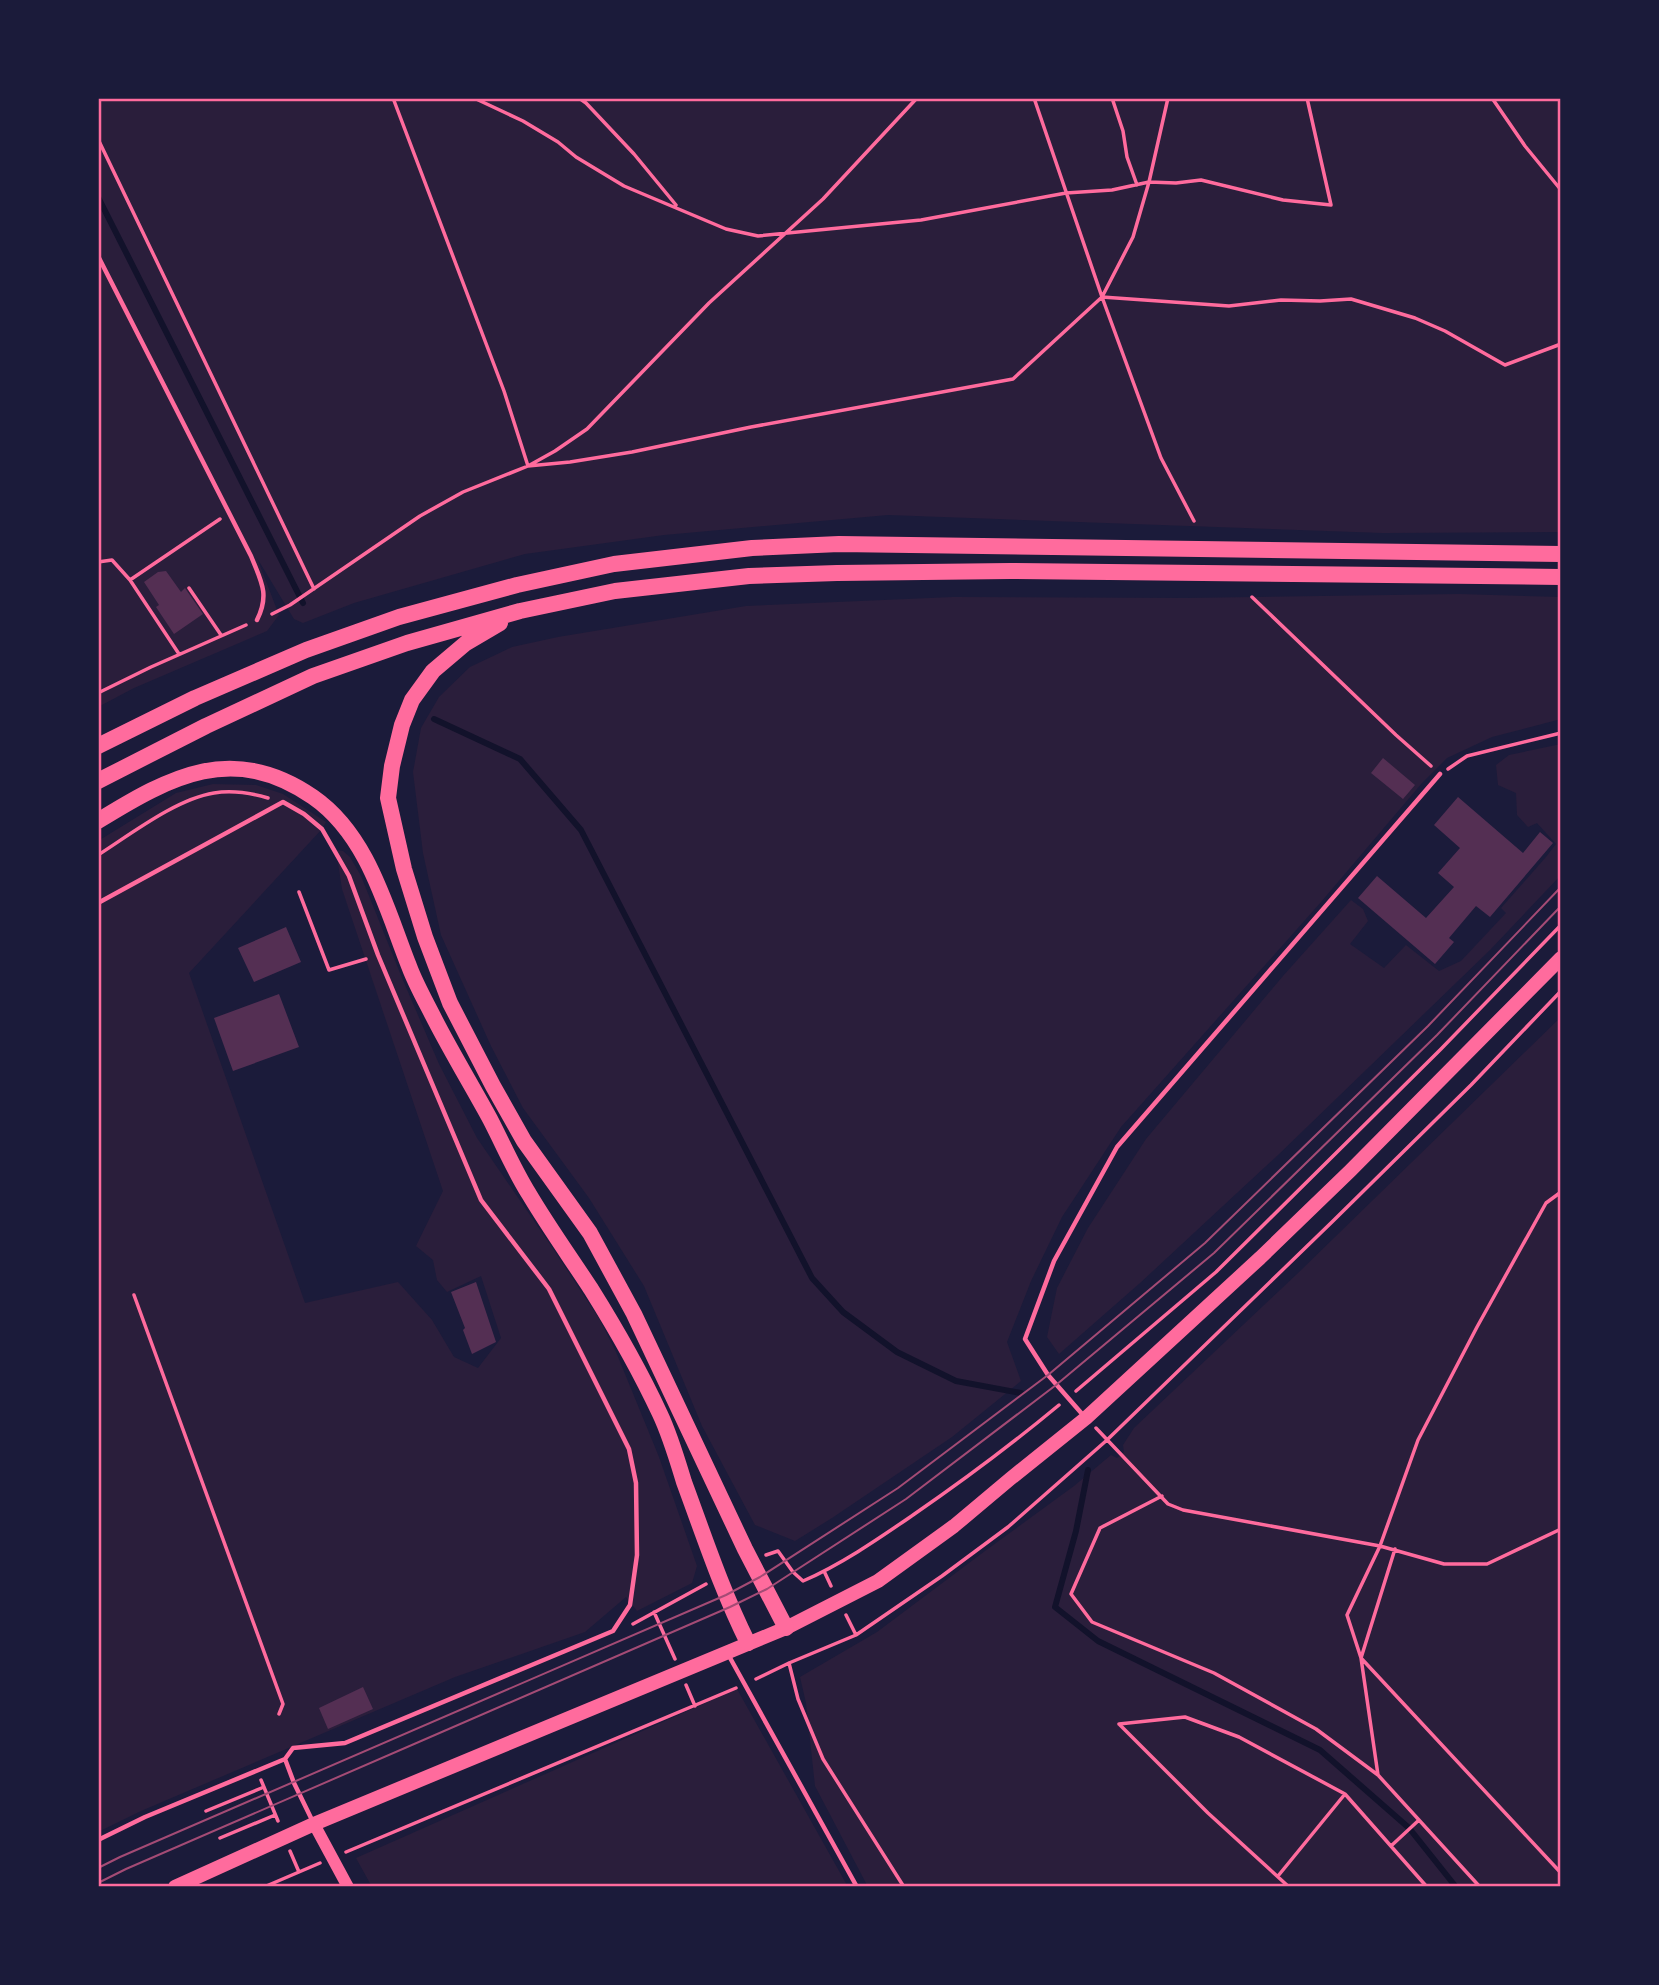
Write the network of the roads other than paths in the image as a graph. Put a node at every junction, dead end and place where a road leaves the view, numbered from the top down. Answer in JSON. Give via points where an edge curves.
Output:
{"nodes":[{"id":1,"x":98,"y":256,"type":"edge"},
{"id":2,"x":1561,"y":554,"type":"edge"},
{"id":3,"x":1561,"y":577,"type":"edge"},
{"id":4,"x":520,"y":611,"type":"junction"},
{"id":5,"x":257,"y":620,"type":"road end"},
{"id":6,"x":98,"y":746,"type":"edge"},
{"id":7,"x":1440,"y":774,"type":"road end"},
{"id":8,"x":98,"y":781,"type":"edge"},
{"id":9,"x":98,"y":821,"type":"edge"},
{"id":10,"x":98,"y":903,"type":"edge"},
{"id":11,"x":1561,"y":958,"type":"edge"},
{"id":12,"x":1086,"y":1418,"type":"junction"},
{"id":13,"x":786,"y":1628,"type":"junction"},
{"id":14,"x":748,"y":1643,"type":"junction"},
{"id":15,"x":727,"y":1652,"type":"junction"},
{"id":16,"x":285,"y":1759,"type":"junction"},
{"id":17,"x":314,"y":1824,"type":"junction"},
{"id":18,"x":98,"y":1840,"type":"edge"},
{"id":19,"x":174,"y":1887,"type":"edge"},
{"id":20,"x":348,"y":1887,"type":"edge"},
{"id":21,"x":857,"y":1887,"type":"edge"}],
"edges":[{"from":1,"to":5,"type":"lane","via":[[251,556],[264,588],[265,601]]},
{"from":2,"to":6,"type":"highway","via":[[839,544],[752,548],[614,565],[517,585],[364,629],[195,698]]},
{"from":3,"to":4,"type":"highway","via":[[837,573],[749,576],[615,592]]},
{"from":4,"to":8,"type":"highway","via":[[313,676]]},
{"from":4,"to":13,"type":"highway","via":[[466,643],[433,671],[412,700],[402,725],[388,798],[404,869],[450,1003],[524,1142],[590,1233],[634,1314]]},
{"from":7,"to":12,"type":"lane","via":[[1117,1147],[1054,1261],[1025,1339],[1048,1375]]},
{"from":9,"to":14,"type":"highway","via":[[168,781],[226,768],[254,771],[314,798],[357,845],[410,971],[447,1043],[528,1193],[593,1292],[662,1417],[714,1565]]},
{"from":10,"to":16,"type":"lane","via":[[284,802],[322,829],[349,876],[481,1200],[549,1289],[629,1449],[636,1483],[637,1555],[630,1605],[613,1630],[345,1743],[293,1748]]},
{"from":11,"to":12,"type":"main road","via":[[1350,1171]]},
{"from":12,"to":13,"type":"main road","via":[[954,1526],[878,1581]]},
{"from":13,"to":14,"type":"main road"},
{"from":14,"to":15,"type":"main road"},
{"from":15,"to":17,"type":"main road"},
{"from":15,"to":21,"type":"lane"},
{"from":16,"to":17,"type":"lane"},
{"from":16,"to":18,"type":"lane"},
{"from":17,"to":19,"type":"main road"},
{"from":17,"to":20,"type":"street"}]}
